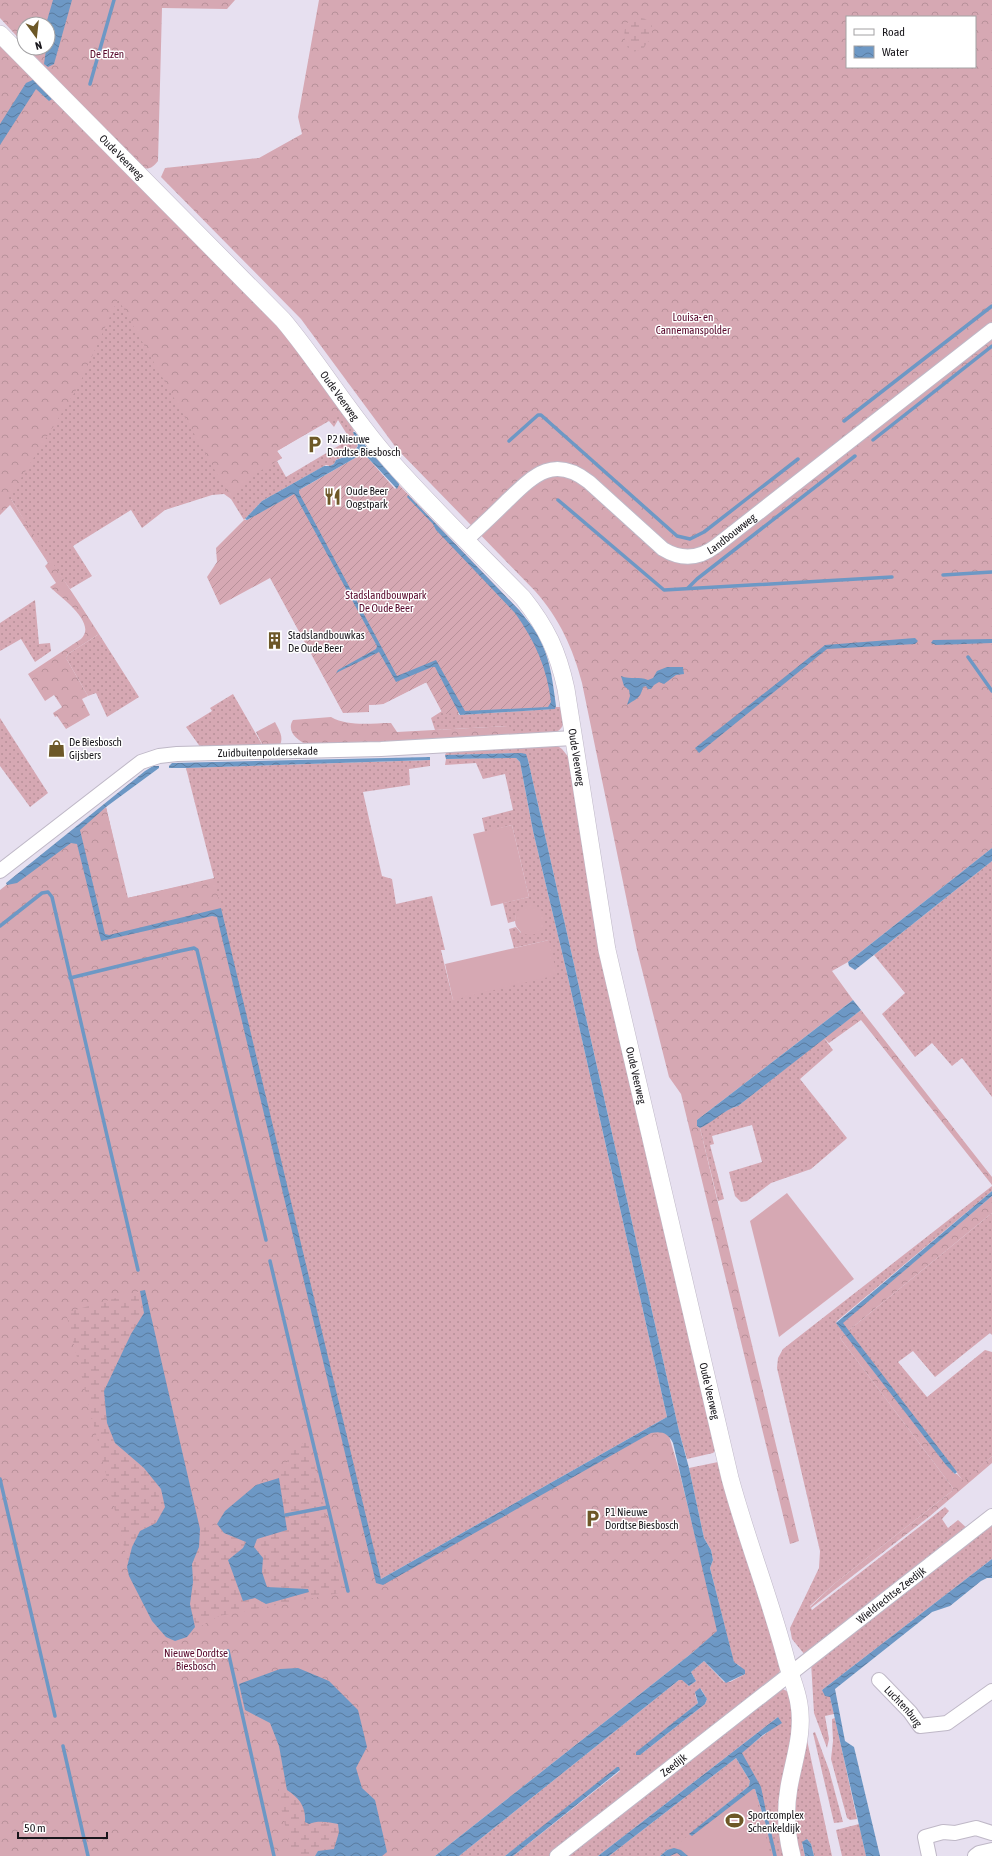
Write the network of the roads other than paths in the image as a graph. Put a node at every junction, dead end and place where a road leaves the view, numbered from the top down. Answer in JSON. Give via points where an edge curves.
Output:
{"nodes":[{"id":1,"x":0,"y":34,"type":"edge"},
{"id":2,"x":992,"y":330,"type":"edge"},
{"id":3,"x":466,"y":540,"type":"junction"},
{"id":4,"x":573,"y":738,"type":"junction"},
{"id":5,"x":0,"y":871,"type":"edge"},
{"id":6,"x":992,"y":1516,"type":"edge"},
{"id":7,"x":790,"y":1673,"type":"junction"},
{"id":8,"x":879,"y":1680,"type":"dead end"},
{"id":9,"x":992,"y":1691,"type":"edge"},
{"id":10,"x":992,"y":1833,"type":"edge"},
{"id":11,"x":992,"y":1850,"type":"edge"},
{"id":12,"x":557,"y":1856,"type":"edge"},
{"id":13,"x":792,"y":1856,"type":"edge"},
{"id":14,"x":929,"y":1856,"type":"edge"},
{"id":15,"x":975,"y":1856,"type":"edge"}],
"edges":[{"from":1,"to":3,"type":"street","name":"Oude Veerweg","via":[[283,320],[388,458]]},
{"from":2,"to":3,"type":"street","name":"Landbouwweg","via":[[704,554],[685,557],[669,553],[589,482],[576,473],[561,469],[547,470],[532,477]]},
{"from":3,"to":4,"type":"street","name":"Oude Veerweg","via":[[523,598],[546,629],[559,657]]},
{"from":4,"to":5,"type":"street","name":"Zuidbuitenpoldersekade","via":[[381,749],[221,752],[154,757],[141,762]]},
{"from":4,"to":7,"type":"street","name":"Oude Veerweg","via":[[607,950],[730,1478],[779,1630]]},
{"from":6,"to":7,"type":"street","name":"Wieldrechtse Zeedijk"},
{"from":7,"to":12,"type":"street","name":"Zeedijk"},
{"from":7,"to":13,"type":"street","name":"Oude Veerweg","via":[[799,1704],[801,1726],[786,1805],[787,1832]]},
{"from":8,"to":9,"type":"street","name":"Luchtenburg","via":[[920,1726],[947,1723]]},
{"from":10,"to":14,"type":"street","via":[[976,1828],[925,1837]]},
{"from":11,"to":15,"type":"street"}]}
